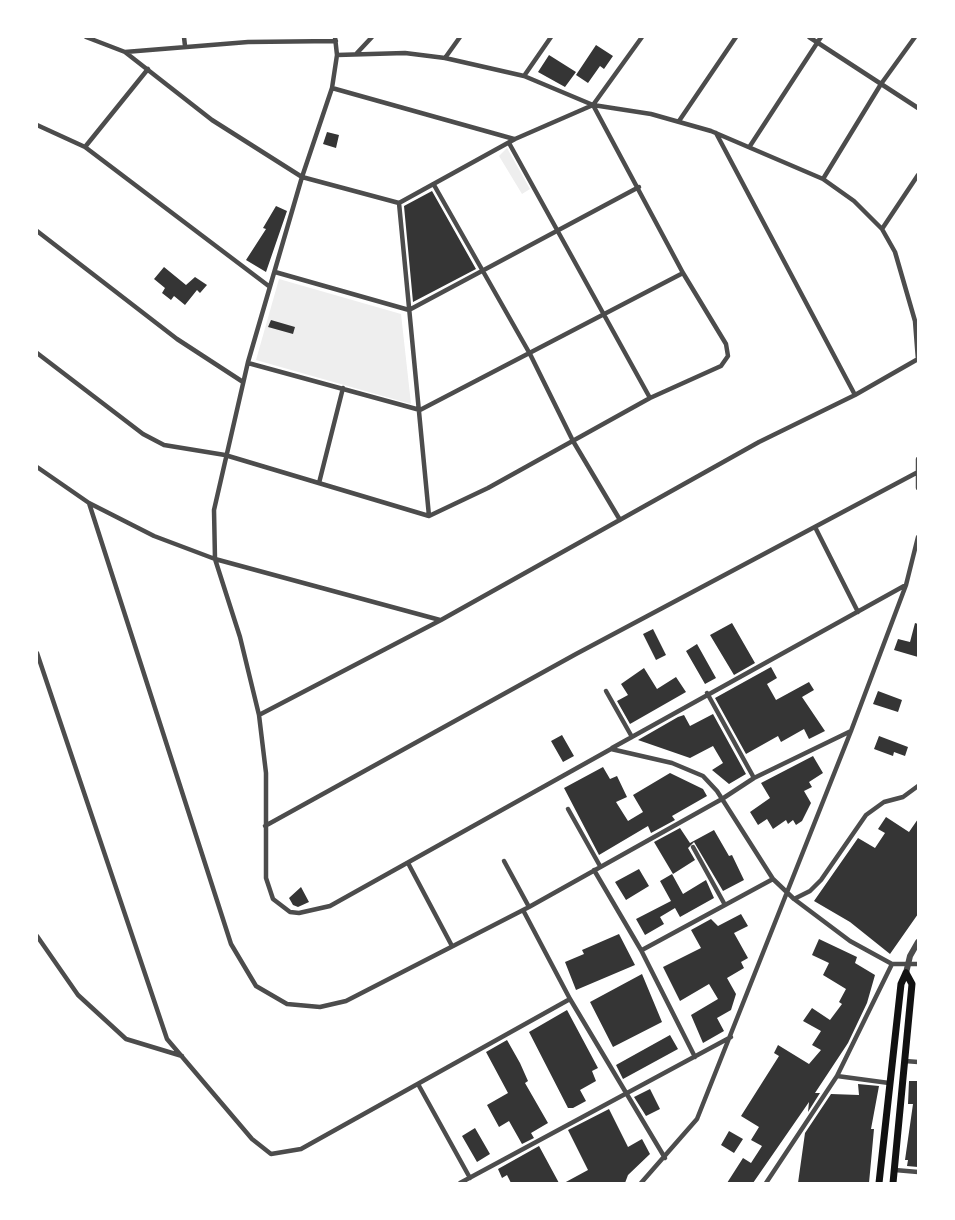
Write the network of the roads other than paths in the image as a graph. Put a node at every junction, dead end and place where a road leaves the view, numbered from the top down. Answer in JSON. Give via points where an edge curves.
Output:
{"nodes":[{"id":1,"x":86,"y":37,"type":"edge"},
{"id":2,"x":184,"y":37,"type":"edge"},
{"id":3,"x":372,"y":37,"type":"edge"},
{"id":4,"x":460,"y":37,"type":"edge"},
{"id":5,"x":551,"y":37,"type":"edge"},
{"id":6,"x":642,"y":37,"type":"edge"},
{"id":7,"x":736,"y":37,"type":"edge"},
{"id":8,"x":810,"y":37,"type":"edge"},
{"id":9,"x":915,"y":37,"type":"edge"},
{"id":10,"x":335,"y":39,"type":"edge"},
{"id":11,"x":819,"y":39,"type":"edge"},
{"id":12,"x":185,"y":46,"type":"junction"},
{"id":13,"x":125,"y":52,"type":"junction"},
{"id":14,"x":356,"y":53,"type":"junction"},
{"id":15,"x":337,"y":55,"type":"junction"},
{"id":16,"x":445,"y":58,"type":"junction"},
{"id":17,"x":148,"y":69,"type":"junction"},
{"id":18,"x":523,"y":76,"type":"junction"},
{"id":19,"x":880,"y":84,"type":"junction"},
{"id":20,"x":332,"y":88,"type":"junction"},
{"id":21,"x":593,"y":105,"type":"junction"},
{"id":22,"x":918,"y":108,"type":"edge"},
{"id":23,"x":679,"y":121,"type":"junction"},
{"id":24,"x":37,"y":125,"type":"edge"},
{"id":25,"x":716,"y":133,"type":"junction"},
{"id":26,"x":515,"y":139,"type":"junction"},
{"id":27,"x":509,"y":143,"type":"junction"},
{"id":28,"x":750,"y":146,"type":"junction"},
{"id":29,"x":85,"y":147,"type":"junction"},
{"id":30,"x":918,"y":175,"type":"edge"},
{"id":31,"x":302,"y":177,"type":"junction"},
{"id":32,"x":823,"y":178,"type":"junction"},
{"id":33,"x":434,"y":185,"type":"junction"},
{"id":34,"x":639,"y":187,"type":"junction"},
{"id":35,"x":399,"y":203,"type":"junction"},
{"id":36,"x":882,"y":229,"type":"junction"},
{"id":37,"x":558,"y":231,"type":"junction"},
{"id":38,"x":37,"y":232,"type":"edge"},
{"id":39,"x":484,"y":270,"type":"junction"},
{"id":40,"x":275,"y":272,"type":"junction"},
{"id":41,"x":683,"y":273,"type":"junction"},
{"id":42,"x":270,"y":287,"type":"junction"},
{"id":43,"x":409,"y":310,"type":"junction"},
{"id":44,"x":607,"y":315,"type":"junction"},
{"id":45,"x":37,"y":353,"type":"edge"},
{"id":46,"x":530,"y":354,"type":"junction"},
{"id":47,"x":918,"y":360,"type":"edge"},
{"id":48,"x":248,"y":362,"type":"junction"},
{"id":49,"x":243,"y":382,"type":"junction"},
{"id":50,"x":343,"y":388,"type":"junction"},
{"id":51,"x":855,"y":395,"type":"junction"},
{"id":52,"x":650,"y":398,"type":"junction"},
{"id":53,"x":420,"y":410,"type":"junction"},
{"id":54,"x":573,"y":441,"type":"junction"},
{"id":55,"x":225,"y":455,"type":"junction"},
{"id":56,"x":918,"y":459,"type":"edge"},
{"id":57,"x":37,"y":467,"type":"edge"},
{"id":58,"x":918,"y":472,"type":"edge"},
{"id":59,"x":319,"y":483,"type":"junction"},
{"id":60,"x":918,"y":488,"type":"edge"},
{"id":61,"x":89,"y":503,"type":"junction"},
{"id":62,"x":429,"y":516,"type":"junction"},
{"id":63,"x":620,"y":520,"type":"junction"},
{"id":64,"x":815,"y":527,"type":"junction"},
{"id":65,"x":918,"y":537,"type":"edge"},
{"id":66,"x":215,"y":558,"type":"junction"},
{"id":67,"x":906,"y":585,"type":"junction"},
{"id":68,"x":858,"y":612,"type":"junction"},
{"id":69,"x":440,"y":620,"type":"junction"},
{"id":70,"x":37,"y":653,"type":"edge"},
{"id":71,"x":39,"y":666,"type":"edge"},
{"id":72,"x":606,"y":691,"type":"dead end"},
{"id":73,"x":707,"y":694,"type":"junction"},
{"id":74,"x":259,"y":715,"type":"junction"},
{"id":75,"x":850,"y":731,"type":"junction"},
{"id":76,"x":632,"y":737,"type":"junction"},
{"id":77,"x":611,"y":749,"type":"junction"},
{"id":78,"x":754,"y":778,"type":"junction"},
{"id":79,"x":918,"y":786,"type":"edge"},
{"id":80,"x":722,"y":799,"type":"junction"},
{"id":81,"x":568,"y":809,"type":"dead end"},
{"id":82,"x":265,"y":826,"type":"junction"},
{"id":83,"x":693,"y":847,"type":"dead end"},
{"id":84,"x":504,"y":861,"type":"dead end"},
{"id":85,"x":408,"y":863,"type":"junction"},
{"id":86,"x":600,"y":866,"type":"junction"},
{"id":87,"x":594,"y":870,"type":"junction"},
{"id":88,"x":773,"y":879,"type":"junction"},
{"id":89,"x":786,"y":891,"type":"junction"},
{"id":90,"x":794,"y":899,"type":"junction"},
{"id":91,"x":725,"y":905,"type":"junction"},
{"id":92,"x":529,"y":906,"type":"junction"},
{"id":93,"x":523,"y":910,"type":"junction"},
{"id":94,"x":37,"y":936,"type":"edge"},
{"id":95,"x":918,"y":942,"type":"edge"},
{"id":96,"x":453,"y":946,"type":"junction"},
{"id":97,"x":641,"y":950,"type":"junction"},
{"id":98,"x":892,"y":964,"type":"junction"},
{"id":99,"x":918,"y":964,"type":"edge"},
{"id":100,"x":907,"y":969,"type":"junction"},
{"id":101,"x":570,"y":999,"type":"junction"},
{"id":102,"x":732,"y":1036,"type":"junction"},
{"id":103,"x":695,"y":1056,"type":"junction"},
{"id":104,"x":182,"y":1057,"type":"junction"},
{"id":105,"x":903,"y":1061,"type":"junction"},
{"id":106,"x":918,"y":1062,"type":"edge"},
{"id":107,"x":837,"y":1076,"type":"junction"},
{"id":108,"x":889,"y":1083,"type":"junction"},
{"id":109,"x":418,"y":1084,"type":"junction"},
{"id":110,"x":625,"y":1094,"type":"junction"},
{"id":111,"x":665,"y":1158,"type":"junction"},
{"id":112,"x":894,"y":1169,"type":"junction"},
{"id":113,"x":918,"y":1172,"type":"edge"},
{"id":114,"x":470,"y":1178,"type":"junction"},
{"id":115,"x":460,"y":1183,"type":"edge"},
{"id":116,"x":642,"y":1183,"type":"edge"},
{"id":117,"x":766,"y":1183,"type":"edge"},
{"id":118,"x":878,"y":1183,"type":"edge"},
{"id":119,"x":893,"y":1183,"type":"edge"}],
"edges":[{"from":1,"to":13,"type":"street"},
{"from":2,"to":12,"type":"street"},
{"from":3,"to":14,"type":"street"},
{"from":4,"to":16,"type":"street"},
{"from":5,"to":18,"type":"street"},
{"from":6,"to":21,"type":"street"},
{"from":7,"to":23,"type":"street"},
{"from":8,"to":11,"type":"street"},
{"from":9,"to":19,"type":"street"},
{"from":10,"to":12,"type":"street"},
{"from":10,"to":15,"type":"street"},
{"from":11,"to":19,"type":"street"},
{"from":11,"to":28,"type":"street"},
{"from":12,"to":13,"type":"street"},
{"from":13,"to":17,"type":"street"},
{"from":14,"to":15,"type":"street"},
{"from":14,"to":16,"type":"street"},
{"from":15,"to":20,"type":"street"},
{"from":16,"to":18,"type":"street"},
{"from":17,"to":29,"type":"street"},
{"from":17,"to":31,"type":"street","via":[[212,120]]},
{"from":18,"to":21,"type":"street"},
{"from":19,"to":22,"type":"street"},
{"from":19,"to":32,"type":"street"},
{"from":20,"to":26,"type":"street"},
{"from":20,"to":31,"type":"street"},
{"from":21,"to":23,"type":"street"},
{"from":21,"to":26,"type":"street"},
{"from":21,"to":34,"type":"street"},
{"from":23,"to":25,"type":"street"},
{"from":24,"to":29,"type":"street"},
{"from":25,"to":28,"type":"street"},
{"from":25,"to":51,"type":"street"},
{"from":26,"to":27,"type":"street"},
{"from":27,"to":33,"type":"street"},
{"from":27,"to":37,"type":"street"},
{"from":28,"to":32,"type":"street"},
{"from":29,"to":42,"type":"street"},
{"from":30,"to":36,"type":"street"},
{"from":31,"to":35,"type":"street"},
{"from":31,"to":40,"type":"street"},
{"from":32,"to":36,"type":"street"},
{"from":33,"to":35,"type":"street"},
{"from":33,"to":39,"type":"street"},
{"from":34,"to":37,"type":"street"},
{"from":34,"to":41,"type":"street"},
{"from":35,"to":43,"type":"street"},
{"from":36,"to":47,"type":"street","via":[[906,282]]},
{"from":37,"to":39,"type":"street"},
{"from":37,"to":44,"type":"street"},
{"from":38,"to":49,"type":"street","via":[[177,339]]},
{"from":39,"to":43,"type":"street"},
{"from":39,"to":46,"type":"street"},
{"from":40,"to":42,"type":"street"},
{"from":40,"to":43,"type":"street"},
{"from":41,"to":44,"type":"street"},
{"from":41,"to":52,"type":"street","via":[[726,344],[728,356],[721,366]]},
{"from":42,"to":48,"type":"street"},
{"from":43,"to":53,"type":"street"},
{"from":44,"to":46,"type":"street"},
{"from":44,"to":52,"type":"street"},
{"from":45,"to":55,"type":"street","via":[[164,446]]},
{"from":46,"to":53,"type":"street"},
{"from":46,"to":54,"type":"street"},
{"from":47,"to":51,"type":"street"},
{"from":48,"to":49,"type":"street"},
{"from":48,"to":50,"type":"street"},
{"from":49,"to":55,"type":"street"},
{"from":50,"to":53,"type":"street"},
{"from":50,"to":59,"type":"street"},
{"from":51,"to":63,"type":"street","via":[[759,442]]},
{"from":52,"to":54,"type":"street"},
{"from":53,"to":62,"type":"street"},
{"from":54,"to":62,"type":"street"},
{"from":54,"to":63,"type":"street"},
{"from":55,"to":59,"type":"street"},
{"from":55,"to":66,"type":"street","via":[[214,510]]},
{"from":56,"to":58,"type":"street"},
{"from":57,"to":61,"type":"street"},
{"from":58,"to":60,"type":"street"},
{"from":58,"to":64,"type":"street"},
{"from":59,"to":62,"type":"street"},
{"from":61,"to":66,"type":"street","via":[[154,536]]},
{"from":61,"to":96,"type":"street","via":[[231,944],[256,986],[287,1004],[333,1004]]},
{"from":63,"to":69,"type":"street"},
{"from":64,"to":68,"type":"street"},
{"from":64,"to":82,"type":"street"},
{"from":65,"to":67,"type":"street"},
{"from":66,"to":69,"type":"street"},
{"from":66,"to":74,"type":"street"},
{"from":67,"to":68,"type":"street"},
{"from":67,"to":75,"type":"street"},
{"from":68,"to":73,"type":"street"},
{"from":69,"to":74,"type":"street"},
{"from":70,"to":71,"type":"street"},
{"from":71,"to":104,"type":"street","via":[[167,1039]]},
{"from":72,"to":76,"type":"street"},
{"from":73,"to":76,"type":"street"},
{"from":73,"to":78,"type":"street"},
{"from":74,"to":82,"type":"street"},
{"from":75,"to":78,"type":"street"},
{"from":75,"to":89,"type":"street"},
{"from":76,"to":77,"type":"street"},
{"from":77,"to":80,"type":"street","via":[[643,754],[698,773]]},
{"from":77,"to":85,"type":"street"},
{"from":78,"to":80,"type":"street"},
{"from":79,"to":90,"type":"street","via":[[866,815],[821,880]]},
{"from":80,"to":86,"type":"street"},
{"from":80,"to":88,"type":"street"},
{"from":81,"to":86,"type":"street"},
{"from":82,"to":85,"type":"street","via":[[266,878],[273,899],[290,912],[330,906]]},
{"from":83,"to":91,"type":"street"},
{"from":84,"to":92,"type":"street"},
{"from":85,"to":96,"type":"street"},
{"from":86,"to":87,"type":"street"},
{"from":87,"to":92,"type":"street"},
{"from":87,"to":97,"type":"street"},
{"from":88,"to":89,"type":"street"},
{"from":88,"to":91,"type":"street"},
{"from":89,"to":90,"type":"street"},
{"from":89,"to":102,"type":"street"},
{"from":90,"to":98,"type":"street","via":[[849,942]]},
{"from":91,"to":97,"type":"street"},
{"from":92,"to":93,"type":"street"},
{"from":93,"to":96,"type":"street"},
{"from":93,"to":101,"type":"street"},
{"from":94,"to":104,"type":"street","via":[[78,995],[126,1039]]},
{"from":95,"to":100,"type":"street"},
{"from":97,"to":103,"type":"street"},
{"from":98,"to":100,"type":"street"},
{"from":98,"to":107,"type":"street"},
{"from":99,"to":100,"type":"street"},
{"from":100,"to":105,"type":"main road","via":[[912,984]]},
{"from":100,"to":108,"type":"main road","via":[[901,984]]},
{"from":101,"to":109,"type":"street"},
{"from":101,"to":110,"type":"street"},
{"from":102,"to":103,"type":"street"},
{"from":102,"to":111,"type":"street","via":[[697,1119]]},
{"from":103,"to":110,"type":"street"},
{"from":104,"to":109,"type":"street","via":[[252,1139],[271,1154],[301,1149]]},
{"from":105,"to":106,"type":"street"},
{"from":105,"to":112,"type":"main road"},
{"from":107,"to":108,"type":"street"},
{"from":107,"to":117,"type":"street"},
{"from":108,"to":118,"type":"main road"},
{"from":109,"to":114,"type":"street"},
{"from":110,"to":111,"type":"street"},
{"from":110,"to":114,"type":"street"},
{"from":111,"to":116,"type":"street"},
{"from":112,"to":113,"type":"street"},
{"from":112,"to":119,"type":"main road"},
{"from":114,"to":115,"type":"street"}]}
